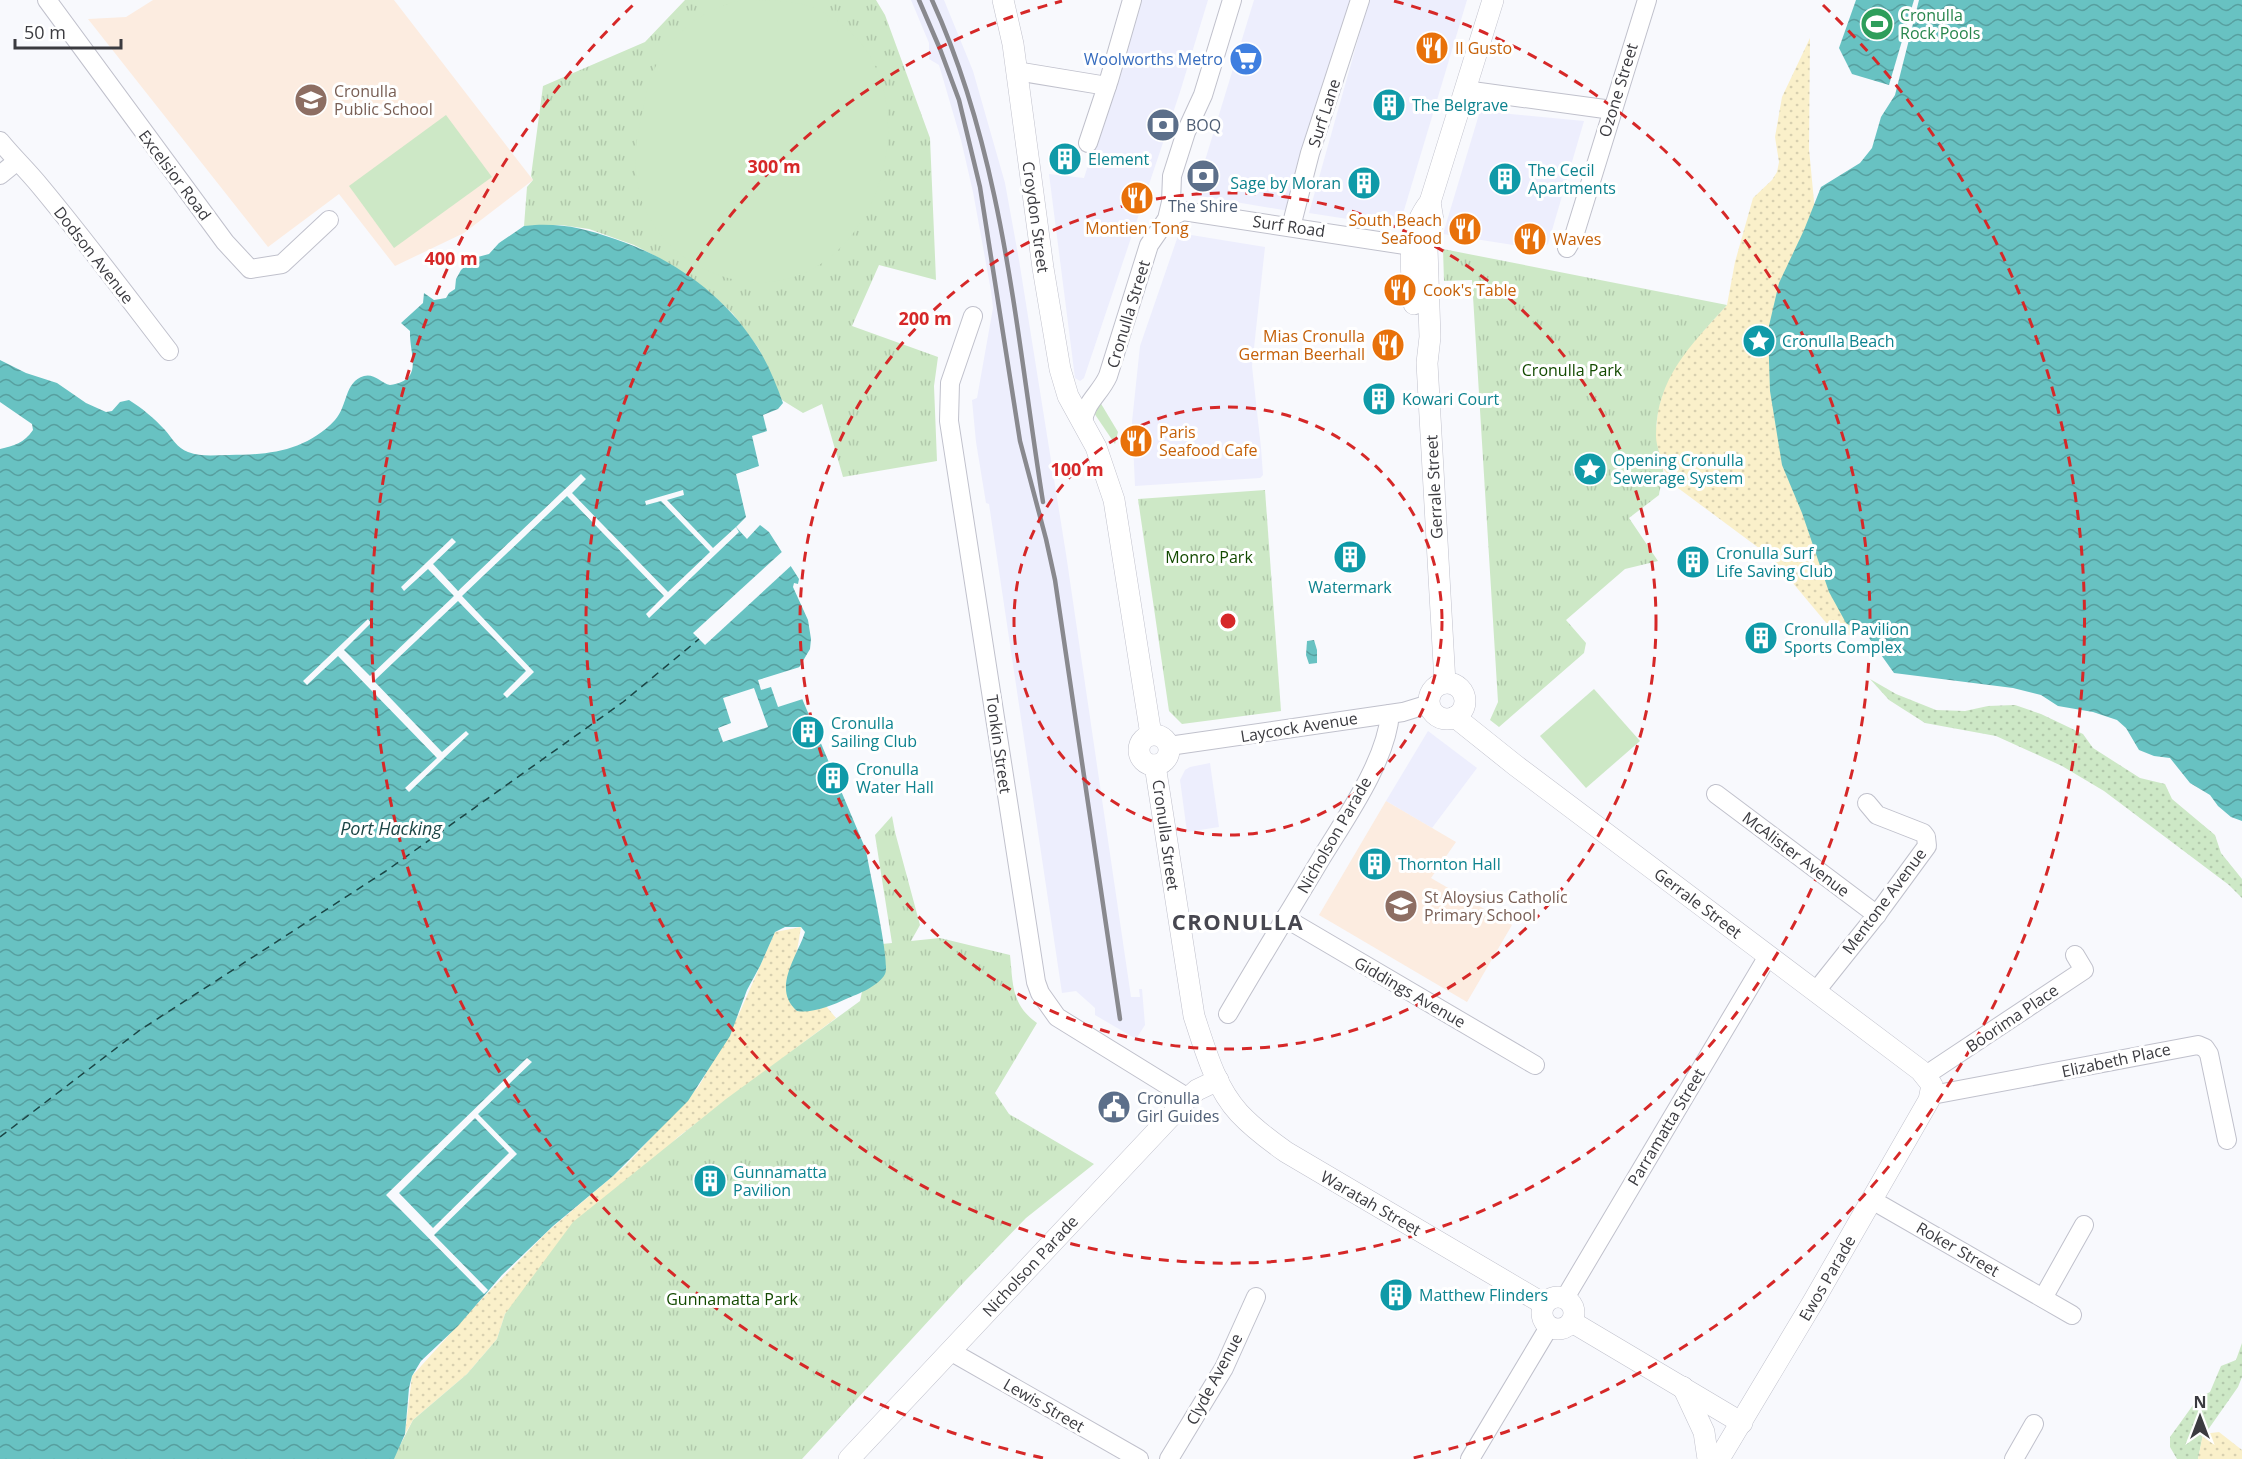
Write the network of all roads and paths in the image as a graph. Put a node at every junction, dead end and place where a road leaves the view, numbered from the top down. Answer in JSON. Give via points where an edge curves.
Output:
{"nodes":[{"id":1,"x":47,"y":0,"type":"edge"},
{"id":2,"x":1132,"y":0,"type":"edge"},
{"id":3,"x":1232,"y":0,"type":"edge"},
{"id":4,"x":1360,"y":0,"type":"edge"},
{"id":5,"x":1493,"y":0,"type":"edge"},
{"id":6,"x":1647,"y":0,"type":"edge"},
{"id":7,"x":1004,"y":3,"type":"edge"},
{"id":8,"x":1016,"y":71,"type":"junction"},
{"id":9,"x":1107,"y":86,"type":"junction"},
{"id":10,"x":1465,"y":90,"type":"junction"},
{"id":11,"x":1612,"y":110,"type":"junction"},
{"id":12,"x":0,"y":141,"type":"edge"},
{"id":13,"x":1088,"y":142,"type":"dead end"},
{"id":14,"x":16,"y":162,"type":"junction"},
{"id":15,"x":0,"y":175,"type":"edge"},
{"id":16,"x":1167,"y":219,"type":"junction"},
{"id":17,"x":328,"y":220,"type":"dead end"},
{"id":18,"x":1291,"y":227,"type":"junction"},
{"id":19,"x":1419,"y":247,"type":"junction"},
{"id":20,"x":1567,"y":248,"type":"dead end"},
{"id":21,"x":973,"y":316,"type":"dead end"},
{"id":22,"x":169,"y":351,"type":"dead end"},
{"id":23,"x":1083,"y":422,"type":"junction"},
{"id":24,"x":1445,"y":683,"type":"junction"},
{"id":25,"x":1429,"y":705,"type":"junction"},
{"id":26,"x":1390,"y":714,"type":"junction"},
{"id":27,"x":1455,"y":717,"type":"junction"},
{"id":28,"x":1160,"y":741,"type":"junction"},
{"id":29,"x":1716,"y":794,"type":"dead end"},
{"id":30,"x":1867,"y":803,"type":"dead end"},
{"id":31,"x":1877,"y":915,"type":"junction"},
{"id":32,"x":1285,"y":918,"type":"junction"},
{"id":33,"x":2074,"y":955,"type":"dead end"},
{"id":34,"x":1768,"y":956,"type":"junction"},
{"id":35,"x":1816,"y":991,"type":"junction"},
{"id":36,"x":1228,"y":1014,"type":"dead end"},
{"id":37,"x":1535,"y":1065,"type":"dead end"},
{"id":38,"x":1218,"y":1080,"type":"junction"},
{"id":39,"x":1929,"y":1085,"type":"junction"},
{"id":40,"x":1188,"y":1098,"type":"junction"},
{"id":41,"x":2227,"y":1140,"type":"dead end"},
{"id":42,"x":1872,"y":1200,"type":"junction"},
{"id":43,"x":2084,"y":1225,"type":"dead end"},
{"id":44,"x":1256,"y":1297,"type":"dead end"},
{"id":45,"x":1565,"y":1298,"type":"junction"},
{"id":46,"x":2043,"y":1298,"type":"junction"},
{"id":47,"x":1544,"y":1304,"type":"junction"},
{"id":48,"x":2072,"y":1315,"type":"dead end"},
{"id":49,"x":1572,"y":1322,"type":"junction"},
{"id":50,"x":1549,"y":1327,"type":"junction"},
{"id":51,"x":950,"y":1351,"type":"junction"},
{"id":52,"x":1683,"y":1387,"type":"junction"},
{"id":53,"x":1742,"y":1422,"type":"junction"},
{"id":54,"x":2034,"y":1424,"type":"dead end"},
{"id":55,"x":849,"y":1459,"type":"edge"},
{"id":56,"x":1139,"y":1459,"type":"edge"},
{"id":57,"x":1169,"y":1459,"type":"edge"},
{"id":58,"x":1470,"y":1459,"type":"edge"},
{"id":59,"x":1708,"y":1459,"type":"edge"},
{"id":60,"x":1719,"y":1459,"type":"edge"},
{"id":61,"x":2014,"y":1459,"type":"edge"}],
"edges":[{"from":1,"to":17,"type":"street","name":"Excelsior Road","via":[[225,242],[250,269],[282,264]]},
{"from":2,"to":9,"type":"street"},
{"from":3,"to":16,"type":"street","name":"Cronulla Street","via":[[1203,95],[1182,143]]},
{"from":4,"to":18,"type":"street","name":"Surf Lane","via":[[1310,153]]},
{"from":5,"to":10,"type":"street","name":"Gerrale Street"},
{"from":6,"to":11,"type":"street","name":"Ozone Street"},
{"from":7,"to":8,"type":"street","name":"Croydon Street"},
{"from":8,"to":9,"type":"street"},
{"from":8,"to":23,"type":"street","name":"Croydon Street","via":[[1060,369],[1068,396]]},
{"from":9,"to":13,"type":"street"},
{"from":10,"to":11,"type":"street"},
{"from":10,"to":19,"type":"street","name":"Gerrale Street","via":[[1430,202],[1419,217]]},
{"from":11,"to":20,"type":"street","name":"Ozone Street"},
{"from":12,"to":14,"type":"street","name":"Dodson Avenue"},
{"from":14,"to":15,"type":"street"},
{"from":14,"to":22,"type":"street","name":"Dodson Avenue","via":[[52,200]]},
{"from":16,"to":18,"type":"street","name":"Surf Road","via":[[1183,211]]},
{"from":16,"to":23,"type":"street","name":"Cronulla Street","via":[[1149,245],[1108,376],[1087,404]]},
{"from":18,"to":19,"type":"street","name":"Surf Road"},
{"from":19,"to":24,"type":"street","name":"Gerrale Street","via":[[1415,321],[1426,363]]},
{"from":21,"to":40,"type":"street","name":"Tonkin Street","via":[[950,383],[950,421],[1036,982],[1058,1017]]},
{"from":23,"to":28,"type":"street","via":[[1114,500]]},
{"from":24,"to":25,"type":"street","via":[[1432,690]]},
{"from":24,"to":27,"type":"street","via":[[1455,685],[1464,697],[1463,708]]},
{"from":25,"to":26,"type":"street","name":"Laycock Avenue"},
{"from":25,"to":27,"type":"street","via":[[1439,717]]},
{"from":26,"to":28,"type":"street","name":"Laycock Avenue"},
{"from":26,"to":32,"type":"street","name":"Nicholson Parade","via":[[1381,754]]},
{"from":27,"to":34,"type":"street","name":"Gerrale Street"},
{"from":28,"to":38,"type":"street","name":"Cronulla Street","via":[[1143,741],[1140,754],[1155,765],[1194,1016]]},
{"from":29,"to":31,"type":"street","name":"McAlister Avenue"},
{"from":30,"to":31,"type":"street","name":"Mentone Avenue","via":[[1877,815],[1923,833],[1927,841],[1924,851]]},
{"from":31,"to":35,"type":"street","name":"Mentone Avenue"},
{"from":32,"to":36,"type":"street","name":"Nicholson Parade"},
{"from":32,"to":37,"type":"street","name":"Giddings Avenue"},
{"from":33,"to":39,"type":"street","name":"Boorima Place","via":[[2084,970]]},
{"from":34,"to":35,"type":"street","name":"Gerrale Street"},
{"from":34,"to":45,"type":"street","name":"Parramatta Street"},
{"from":35,"to":39,"type":"street","name":"Gerrale Street"},
{"from":38,"to":40,"type":"street","name":"Nicholson Parade"},
{"from":38,"to":47,"type":"street","name":"Waratah Street","via":[[1237,1111],[1286,1152]]},
{"from":39,"to":41,"type":"street","name":"Elizabeth Place","via":[[2199,1045],[2209,1054]]},
{"from":39,"to":42,"type":"street","name":"Ewos Parade"},
{"from":40,"to":51,"type":"street","name":"Nicholson Parade"},
{"from":42,"to":46,"type":"street","name":"Roker Street"},
{"from":42,"to":53,"type":"street","name":"Ewos Parade"},
{"from":43,"to":46,"type":"street"},
{"from":44,"to":57,"type":"street","name":"Clyde Avenue","via":[[1224,1368]]},
{"from":45,"to":47,"type":"street","via":[[1551,1298]]},
{"from":45,"to":49,"type":"street","via":[[1574,1311]]},
{"from":46,"to":48,"type":"street","name":"Roker Street"},
{"from":47,"to":50,"type":"street","via":[[1542,1319]]},
{"from":49,"to":50,"type":"street","via":[[1559,1329]]},
{"from":49,"to":52,"type":"street"},
{"from":50,"to":58,"type":"street"},
{"from":51,"to":55,"type":"street","name":"Nicholson Parade"},
{"from":51,"to":56,"type":"street","name":"Lewis Street"},
{"from":52,"to":53,"type":"street"},
{"from":52,"to":59,"type":"street","via":[[1704,1432]]},
{"from":53,"to":60,"type":"street","name":"Ewos Parade"},
{"from":54,"to":61,"type":"street"}]}
